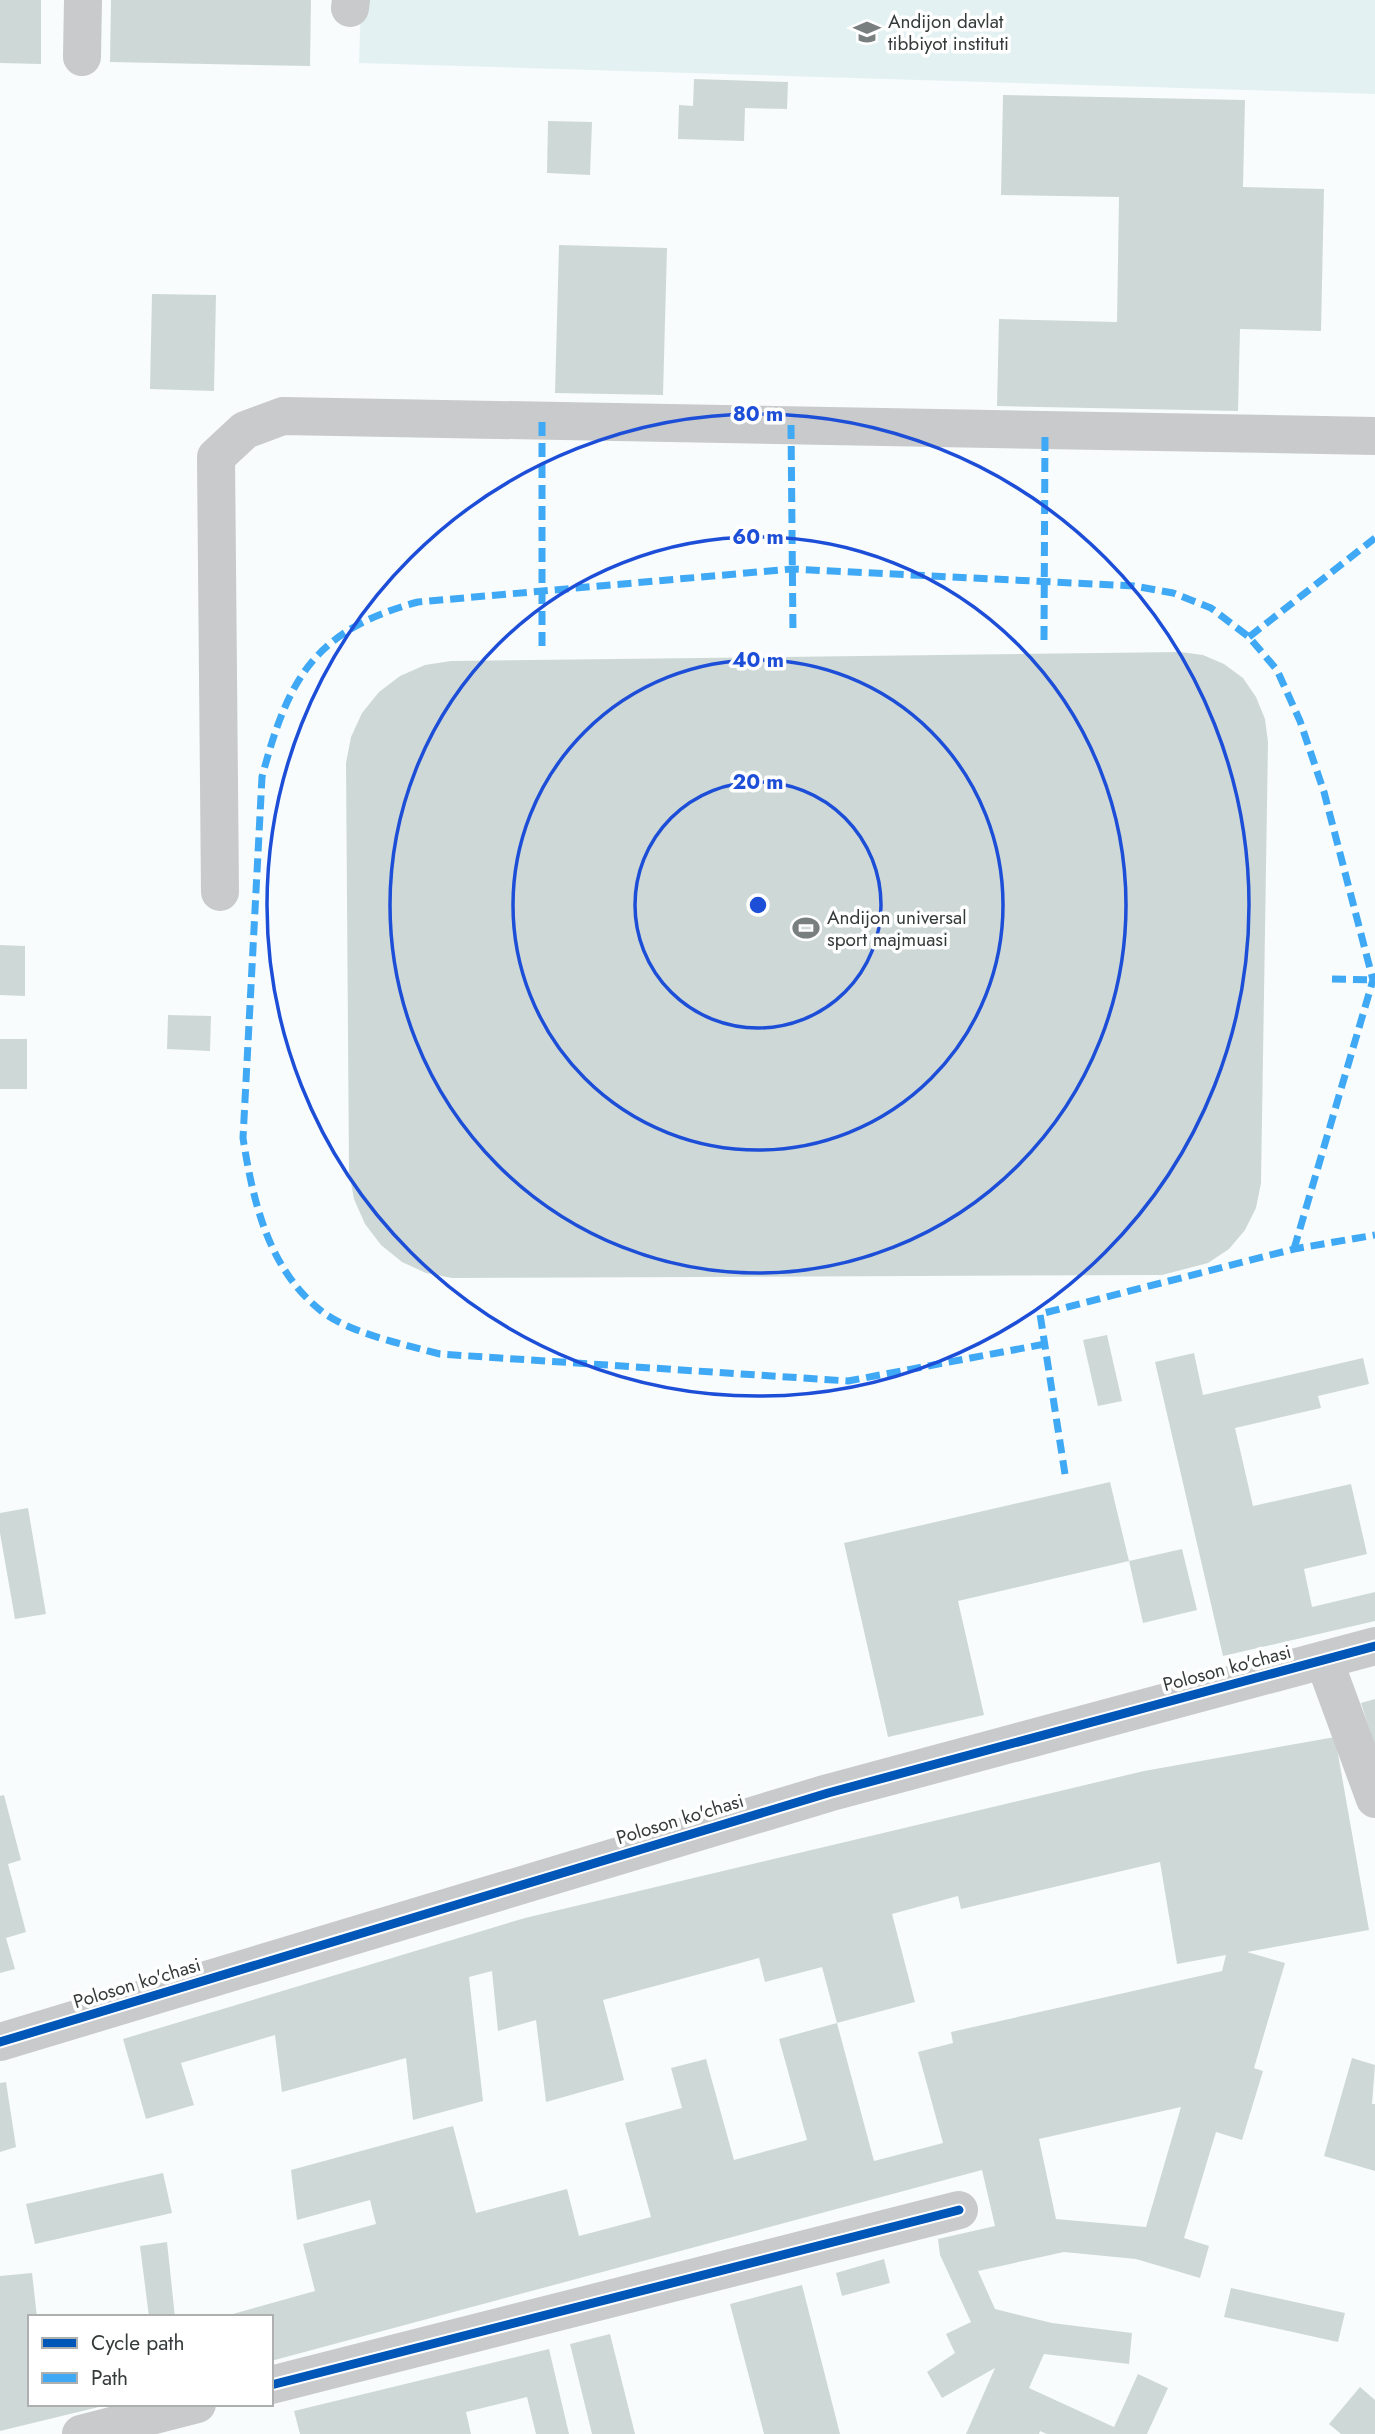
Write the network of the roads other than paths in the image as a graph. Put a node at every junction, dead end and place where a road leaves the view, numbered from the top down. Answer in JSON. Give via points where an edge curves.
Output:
{"nodes":[{"id":1,"x":83,"y":0,"type":"edge"},
{"id":2,"x":82,"y":57,"type":"dead end"},
{"id":3,"x":1375,"y":436,"type":"edge"},
{"id":4,"x":220,"y":892,"type":"dead end"},
{"id":5,"x":1375,"y":1646,"type":"edge"},
{"id":6,"x":1324,"y":1660,"type":"junction"},
{"id":7,"x":1375,"y":1799,"type":"edge"},
{"id":8,"x":0,"y":2042,"type":"edge"},
{"id":9,"x":959,"y":2210,"type":"dead end"},
{"id":10,"x":273,"y":2384,"type":"edge"},
{"id":11,"x":189,"y":2406,"type":"edge"},
{"id":12,"x":81,"y":2434,"type":"edge"}],
"edges":[{"from":1,"to":2,"type":"street"},
{"from":3,"to":4,"type":"street","via":[[283,416],[245,430],[216,457]]},
{"from":5,"to":6,"type":"street","name":"Poloson ko'chasi"},
{"from":6,"to":7,"type":"street"},
{"from":6,"to":8,"type":"street","name":"Poloson ko'chasi","via":[[828,1793]]},
{"from":9,"to":10,"type":"street"},
{"from":11,"to":12,"type":"street"}]}
